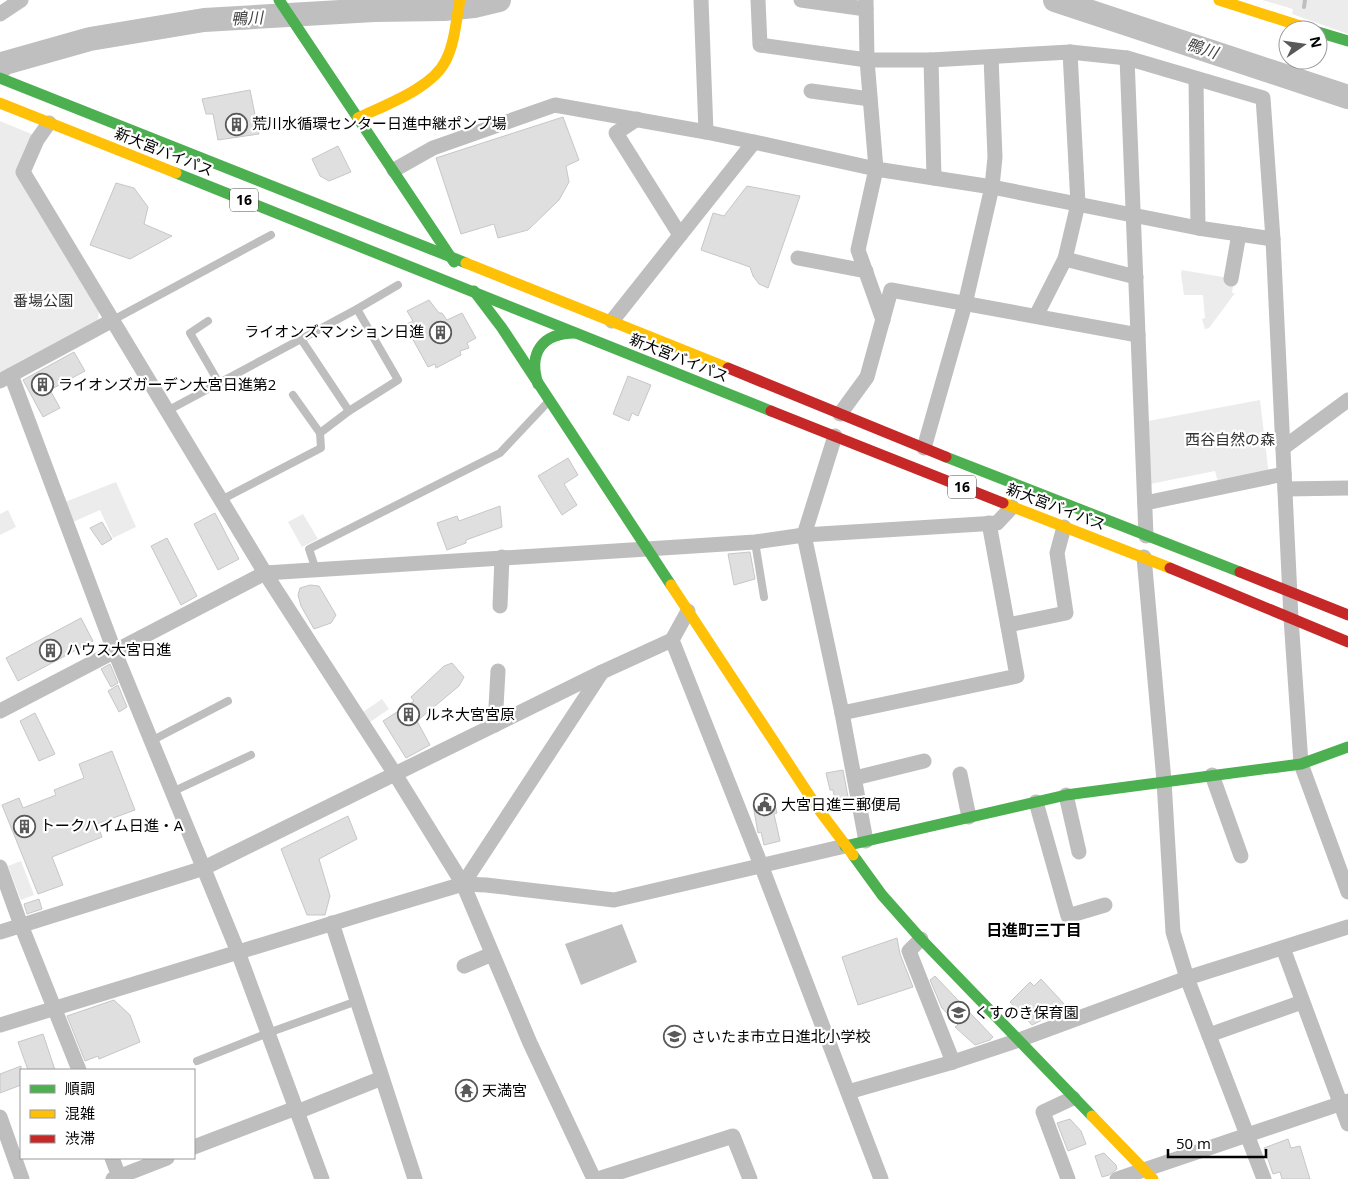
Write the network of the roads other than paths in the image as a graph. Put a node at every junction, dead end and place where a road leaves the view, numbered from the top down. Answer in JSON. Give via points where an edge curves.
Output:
{"nodes":[{"id":1,"x":21,"y":0,"type":"edge"},
{"id":2,"x":279,"y":0,"type":"edge"},
{"id":3,"x":460,"y":0,"type":"edge"},
{"id":4,"x":701,"y":0,"type":"edge"},
{"id":5,"x":758,"y":0,"type":"edge"},
{"id":6,"x":801,"y":0,"type":"edge"},
{"id":7,"x":1219,"y":0,"type":"edge"},
{"id":8,"x":866,"y":4,"type":"edge"},
{"id":9,"x":0,"y":14,"type":"edge"},
{"id":10,"x":1282,"y":20,"type":"edge"},
{"id":11,"x":1328,"y":35,"type":"edge"},
{"id":12,"x":1348,"y":41,"type":"edge"},
{"id":13,"x":1070,"y":52,"type":"junction"},
{"id":14,"x":991,"y":56,"type":"junction"},
{"id":15,"x":1127,"y":58,"type":"junction"},
{"id":16,"x":867,"y":60,"type":"junction"},
{"id":17,"x":931,"y":60,"type":"junction"},
{"id":18,"x":0,"y":78,"type":"edge"},
{"id":19,"x":1196,"y":79,"type":"junction"},
{"id":20,"x":811,"y":91,"type":"dead end"},
{"id":21,"x":870,"y":100,"type":"junction"},
{"id":22,"x":0,"y":103,"type":"edge"},
{"id":23,"x":358,"y":118,"type":"junction"},
{"id":24,"x":637,"y":120,"type":"junction"},
{"id":25,"x":49,"y":122,"type":"junction"},
{"id":26,"x":706,"y":132,"type":"junction"},
{"id":27,"x":754,"y":142,"type":"junction"},
{"id":28,"x":876,"y":169,"type":"junction"},
{"id":29,"x":394,"y":170,"type":"junction"},
{"id":30,"x":934,"y":178,"type":"junction"},
{"id":31,"x":992,"y":187,"type":"junction"},
{"id":32,"x":1078,"y":204,"type":"junction"},
{"id":33,"x":1134,"y":214,"type":"junction"},
{"id":34,"x":1198,"y":228,"type":"junction"},
{"id":35,"x":1239,"y":234,"type":"junction"},
{"id":36,"x":271,"y":235,"type":"dead end"},
{"id":37,"x":680,"y":235,"type":"junction"},
{"id":38,"x":1273,"y":239,"type":"junction"},
{"id":39,"x":452,"y":258,"type":"junction"},
{"id":40,"x":798,"y":258,"type":"dead end"},
{"id":41,"x":1065,"y":259,"type":"junction"},
{"id":42,"x":866,"y":271,"type":"junction"},
{"id":43,"x":1136,"y":277,"type":"junction"},
{"id":44,"x":1231,"y":279,"type":"dead end"},
{"id":45,"x":398,"y":285,"type":"dead end"},
{"id":46,"x":474,"y":292,"type":"junction"},
{"id":47,"x":965,"y":304,"type":"junction"},
{"id":48,"x":357,"y":309,"type":"junction"},
{"id":49,"x":1036,"y":316,"type":"junction"},
{"id":50,"x":113,"y":320,"type":"junction"},
{"id":51,"x":883,"y":320,"type":"junction"},
{"id":52,"x":208,"y":321,"type":"dead end"},
{"id":53,"x":612,"y":321,"type":"junction"},
{"id":54,"x":576,"y":333,"type":"junction"},
{"id":55,"x":1138,"y":335,"type":"junction"},
{"id":56,"x":301,"y":339,"type":"junction"},
{"id":57,"x":6,"y":378,"type":"edge"},
{"id":58,"x":219,"y":383,"type":"junction"},
{"id":59,"x":538,"y":384,"type":"junction"},
{"id":60,"x":294,"y":395,"type":"dead end"},
{"id":61,"x":549,"y":400,"type":"junction"},
{"id":62,"x":1348,"y":400,"type":"edge"},
{"id":63,"x":167,"y":411,"type":"junction"},
{"id":64,"x":349,"y":411,"type":"junction"},
{"id":65,"x":840,"y":414,"type":"junction"},
{"id":66,"x":320,"y":433,"type":"junction"},
{"id":67,"x":835,"y":436,"type":"junction"},
{"id":68,"x":924,"y":448,"type":"junction"},
{"id":69,"x":1283,"y":448,"type":"junction"},
{"id":70,"x":1285,"y":481,"type":"junction"},
{"id":71,"x":1348,"y":488,"type":"edge"},
{"id":72,"x":221,"y":500,"type":"junction"},
{"id":73,"x":1145,"y":503,"type":"junction"},
{"id":74,"x":1012,"y":507,"type":"junction"},
{"id":75,"x":989,"y":523,"type":"junction"},
{"id":76,"x":1064,"y":527,"type":"junction"},
{"id":77,"x":804,"y":535,"type":"junction"},
{"id":78,"x":1146,"y":536,"type":"junction"},
{"id":79,"x":755,"y":542,"type":"junction"},
{"id":80,"x":647,"y":549,"type":"junction"},
{"id":81,"x":502,"y":557,"type":"junction"},
{"id":82,"x":1144,"y":557,"type":"junction"},
{"id":83,"x":316,"y":570,"type":"junction"},
{"id":84,"x":265,"y":573,"type":"junction"},
{"id":85,"x":1290,"y":592,"type":"junction"},
{"id":86,"x":764,"y":597,"type":"dead end"},
{"id":87,"x":500,"y":606,"type":"dead end"},
{"id":88,"x":688,"y":611,"type":"junction"},
{"id":89,"x":1348,"y":615,"type":"edge"},
{"id":90,"x":1291,"y":618,"type":"junction"},
{"id":91,"x":1008,"y":625,"type":"junction"},
{"id":92,"x":672,"y":640,"type":"junction"},
{"id":93,"x":1348,"y":642,"type":"edge"},
{"id":94,"x":114,"y":650,"type":"junction"},
{"id":95,"x":498,"y":671,"type":"dead end"},
{"id":96,"x":602,"y":672,"type":"junction"},
{"id":97,"x":228,"y":701,"type":"dead end"},
{"id":98,"x":2,"y":705,"type":"edge"},
{"id":99,"x":842,"y":712,"type":"junction"},
{"id":100,"x":495,"y":725,"type":"junction"},
{"id":101,"x":151,"y":741,"type":"junction"},
{"id":102,"x":1348,"y":747,"type":"edge"},
{"id":103,"x":251,"y":755,"type":"dead end"},
{"id":104,"x":924,"y":761,"type":"dead end"},
{"id":105,"x":1301,"y":764,"type":"junction"},
{"id":106,"x":395,"y":774,"type":"junction"},
{"id":107,"x":960,"y":774,"type":"dead end"},
{"id":108,"x":1212,"y":775,"type":"junction"},
{"id":109,"x":855,"y":778,"type":"junction"},
{"id":110,"x":1164,"y":781,"type":"junction"},
{"id":111,"x":172,"y":792,"type":"junction"},
{"id":112,"x":1066,"y":795,"type":"junction"},
{"id":113,"x":1036,"y":802,"type":"junction"},
{"id":114,"x":969,"y":816,"type":"junction"},
{"id":115,"x":866,"y":841,"type":"junction"},
{"id":116,"x":845,"y":846,"type":"junction"},
{"id":117,"x":1080,"y":852,"type":"dead end"},
{"id":118,"x":1241,"y":856,"type":"dead end"},
{"id":119,"x":761,"y":865,"type":"junction"},
{"id":120,"x":0,"y":867,"type":"edge"},
{"id":121,"x":204,"y":868,"type":"junction"},
{"id":122,"x":463,"y":884,"type":"junction"},
{"id":123,"x":1348,"y":892,"type":"edge"},
{"id":124,"x":1105,"y":905,"type":"dead end"},
{"id":125,"x":332,"y":923,"type":"junction"},
{"id":126,"x":21,"y":925,"type":"junction"},
{"id":127,"x":1348,"y":927,"type":"edge"},
{"id":128,"x":0,"y":932,"type":"edge"},
{"id":129,"x":922,"y":939,"type":"junction"},
{"id":130,"x":1283,"y":948,"type":"junction"},
{"id":131,"x":238,"y":952,"type":"junction"},
{"id":132,"x":492,"y":954,"type":"junction"},
{"id":133,"x":464,"y":966,"type":"dead end"},
{"id":134,"x":1188,"y":978,"type":"junction"},
{"id":135,"x":357,"y":1001,"type":"junction"},
{"id":136,"x":1302,"y":1002,"type":"junction"},
{"id":137,"x":55,"y":1008,"type":"junction"},
{"id":138,"x":0,"y":1025,"type":"edge"},
{"id":139,"x":268,"y":1033,"type":"junction"},
{"id":140,"x":1209,"y":1035,"type":"junction"},
{"id":141,"x":1019,"y":1040,"type":"junction"},
{"id":142,"x":197,"y":1061,"type":"dead end"},
{"id":143,"x":953,"y":1062,"type":"junction"},
{"id":144,"x":79,"y":1069,"type":"edge"},
{"id":145,"x":382,"y":1078,"type":"junction"},
{"id":146,"x":848,"y":1092,"type":"junction"},
{"id":147,"x":1074,"y":1098,"type":"junction"},
{"id":148,"x":1344,"y":1103,"type":"edge"},
{"id":149,"x":296,"y":1110,"type":"junction"},
{"id":150,"x":0,"y":1117,"type":"edge"},
{"id":151,"x":1348,"y":1124,"type":"edge"},
{"id":152,"x":1247,"y":1135,"type":"junction"},
{"id":153,"x":195,"y":1147,"type":"edge"},
{"id":154,"x":112,"y":1159,"type":"edge"},
{"id":155,"x":164,"y":1159,"type":"edge"},
{"id":156,"x":1148,"y":1174,"type":"edge"},
{"id":157,"x":117,"y":1178,"type":"edge"},
{"id":158,"x":22,"y":1179,"type":"edge"},
{"id":159,"x":322,"y":1179,"type":"edge"},
{"id":160,"x":416,"y":1179,"type":"edge"},
{"id":161,"x":594,"y":1179,"type":"edge"},
{"id":162,"x":598,"y":1179,"type":"edge"},
{"id":163,"x":750,"y":1179,"type":"edge"},
{"id":164,"x":881,"y":1179,"type":"edge"},
{"id":165,"x":1068,"y":1179,"type":"edge"},
{"id":166,"x":1117,"y":1179,"type":"edge"},
{"id":167,"x":1264,"y":1179,"type":"edge"}],
"edges":[{"from":1,"to":9,"type":"street"},
{"from":2,"to":23,"type":"main road"},
{"from":3,"to":23,"type":"main road","via":[[446,62],[434,76],[409,93]]},
{"from":4,"to":26,"type":"street"},
{"from":5,"to":16,"type":"street","via":[[760,45]]},
{"from":6,"to":8,"type":"street"},
{"from":7,"to":10,"type":"main road"},
{"from":8,"to":16,"type":"street"},
{"from":11,"to":12,"type":"main road"},
{"from":13,"to":14,"type":"street"},
{"from":13,"to":15,"type":"street"},
{"from":13,"to":32,"type":"street"},
{"from":14,"to":17,"type":"street"},
{"from":14,"to":31,"type":"street","via":[[995,156]]},
{"from":15,"to":19,"type":"street"},
{"from":15,"to":33,"type":"street"},
{"from":16,"to":17,"type":"street"},
{"from":16,"to":21,"type":"street"},
{"from":17,"to":30,"type":"street"},
{"from":18,"to":39,"type":"main road","name":"新大宮バイパス","number":"16"},
{"from":19,"to":34,"type":"street"},
{"from":19,"to":38,"type":"street","via":[[1263,98]]},
{"from":20,"to":21,"type":"street"},
{"from":21,"to":28,"type":"street"},
{"from":22,"to":25,"type":"main road","name":"新大宮バイパス","number":"16"},
{"from":23,"to":29,"type":"main road"},
{"from":24,"to":26,"type":"street"},
{"from":24,"to":29,"type":"street","via":[[555,105],[433,148]]},
{"from":24,"to":37,"type":"street","via":[[616,133]]},
{"from":25,"to":46,"type":"main road","name":"新大宮バイパス","number":"16"},
{"from":25,"to":50,"type":"street","via":[[23,172]]},
{"from":26,"to":27,"type":"street"},
{"from":27,"to":28,"type":"street"},
{"from":27,"to":37,"type":"street"},
{"from":28,"to":30,"type":"street"},
{"from":28,"to":42,"type":"street","via":[[858,250]]},
{"from":29,"to":39,"type":"main road"},
{"from":30,"to":31,"type":"street"},
{"from":31,"to":32,"type":"street"},
{"from":31,"to":47,"type":"street"},
{"from":32,"to":33,"type":"street"},
{"from":32,"to":41,"type":"street"},
{"from":33,"to":34,"type":"street"},
{"from":33,"to":43,"type":"street"},
{"from":34,"to":35,"type":"street"},
{"from":35,"to":38,"type":"street"},
{"from":35,"to":44,"type":"street"},
{"from":36,"to":50,"type":"lane"},
{"from":37,"to":53,"type":"street"},
{"from":38,"to":69,"type":"street"},
{"from":39,"to":46,"type":"main road"},
{"from":39,"to":53,"type":"main road","name":"新大宮バイパス","number":"16"},
{"from":40,"to":42,"type":"street"},
{"from":41,"to":43,"type":"street"},
{"from":41,"to":49,"type":"street"},
{"from":42,"to":51,"type":"street"},
{"from":43,"to":55,"type":"street"},
{"from":45,"to":48,"type":"lane"},
{"from":46,"to":54,"type":"main road","name":"新大宮バイパス","number":"16"},
{"from":46,"to":59,"type":"main road"},
{"from":47,"to":49,"type":"street"},
{"from":47,"to":51,"type":"street","via":[[891,290]]},
{"from":47,"to":68,"type":"street"},
{"from":48,"to":56,"type":"lane"},
{"from":48,"to":64,"type":"lane","via":[[398,380]]},
{"from":49,"to":55,"type":"street"},
{"from":50,"to":57,"type":"street"},
{"from":50,"to":63,"type":"street"},
{"from":51,"to":65,"type":"street","via":[[867,377]]},
{"from":52,"to":58,"type":"lane","via":[[190,333]]},
{"from":53,"to":65,"type":"main road","name":"新大宮バイパス","number":"16"},
{"from":54,"to":59,"type":"main road","via":[[558,334],[544,342],[534,364]]},
{"from":54,"to":67,"type":"main road","name":"新大宮バイパス","number":"16"},
{"from":55,"to":73,"type":"street"},
{"from":56,"to":58,"type":"lane"},
{"from":56,"to":64,"type":"lane"},
{"from":57,"to":94,"type":"street"},
{"from":58,"to":63,"type":"lane"},
{"from":59,"to":61,"type":"main road"},
{"from":60,"to":66,"type":"lane"},
{"from":61,"to":80,"type":"main road"},
{"from":61,"to":83,"type":"lane","via":[[500,454],[310,549]]},
{"from":62,"to":69,"type":"street"},
{"from":63,"to":72,"type":"street"},
{"from":64,"to":66,"type":"lane"},
{"from":65,"to":68,"type":"main road","name":"新大宮バイパス","number":"16"},
{"from":66,"to":72,"type":"lane","via":[[322,448]]},
{"from":67,"to":74,"type":"main road","name":"新大宮バイパス","number":"16"},
{"from":67,"to":77,"type":"street"},
{"from":68,"to":78,"type":"main road","name":"新大宮バイパス","number":"16"},
{"from":69,"to":70,"type":"street"},
{"from":70,"to":71,"type":"street"},
{"from":70,"to":73,"type":"street"},
{"from":70,"to":85,"type":"street"},
{"from":72,"to":84,"type":"street"},
{"from":73,"to":78,"type":"street"},
{"from":74,"to":75,"type":"street","via":[[997,523]]},
{"from":74,"to":76,"type":"main road","name":"新大宮バイパス","number":"16"},
{"from":75,"to":77,"type":"street"},
{"from":75,"to":91,"type":"street"},
{"from":76,"to":82,"type":"main road","name":"新大宮バイパス","number":"16"},
{"from":76,"to":91,"type":"street","via":[[1057,552],[1066,613]]},
{"from":77,"to":79,"type":"street"},
{"from":77,"to":99,"type":"street"},
{"from":78,"to":85,"type":"main road","name":"新大宮バイパス","number":"16"},
{"from":79,"to":80,"type":"street"},
{"from":79,"to":86,"type":"lane"},
{"from":80,"to":81,"type":"street"},
{"from":80,"to":88,"type":"main road"},
{"from":81,"to":83,"type":"street"},
{"from":81,"to":87,"type":"street"},
{"from":82,"to":90,"type":"main road","name":"新大宮バイパス","number":"16"},
{"from":82,"to":110,"type":"street"},
{"from":83,"to":84,"type":"street"},
{"from":84,"to":94,"type":"street"},
{"from":84,"to":106,"type":"street"},
{"from":85,"to":89,"type":"main road","name":"新大宮バイパス","number":"16"},
{"from":85,"to":90,"type":"street"},
{"from":88,"to":92,"type":"street"},
{"from":88,"to":116,"type":"main road"},
{"from":90,"to":93,"type":"main road","name":"新大宮バイパス","number":"16"},
{"from":90,"to":105,"type":"street"},
{"from":91,"to":99,"type":"street","via":[[1017,676]]},
{"from":92,"to":96,"type":"street"},
{"from":92,"to":119,"type":"street"},
{"from":94,"to":98,"type":"street"},
{"from":94,"to":101,"type":"street"},
{"from":95,"to":100,"type":"street"},
{"from":96,"to":100,"type":"street"},
{"from":96,"to":122,"type":"street"},
{"from":97,"to":101,"type":"lane"},
{"from":99,"to":109,"type":"street"},
{"from":100,"to":106,"type":"street"},
{"from":101,"to":111,"type":"street"},
{"from":102,"to":105,"type":"main road"},
{"from":103,"to":111,"type":"lane"},
{"from":104,"to":109,"type":"street"},
{"from":105,"to":108,"type":"main road"},
{"from":105,"to":123,"type":"street"},
{"from":106,"to":121,"type":"street"},
{"from":106,"to":122,"type":"street"},
{"from":107,"to":114,"type":"street"},
{"from":108,"to":110,"type":"main road"},
{"from":108,"to":118,"type":"street"},
{"from":109,"to":115,"type":"street"},
{"from":110,"to":112,"type":"main road"},
{"from":110,"to":134,"type":"street","via":[[1173,932]]},
{"from":111,"to":121,"type":"street"},
{"from":112,"to":113,"type":"main road"},
{"from":112,"to":117,"type":"street"},
{"from":113,"to":114,"type":"main road"},
{"from":113,"to":124,"type":"street","via":[[1068,916]]},
{"from":114,"to":115,"type":"main road"},
{"from":115,"to":116,"type":"main road"},
{"from":116,"to":119,"type":"street"},
{"from":116,"to":129,"type":"main road","via":[[882,895]]},
{"from":119,"to":122,"type":"street","via":[[614,900]]},
{"from":119,"to":146,"type":"street"},
{"from":120,"to":126,"type":"street"},
{"from":121,"to":126,"type":"street"},
{"from":121,"to":131,"type":"street"},
{"from":122,"to":125,"type":"street"},
{"from":122,"to":132,"type":"street"},
{"from":125,"to":131,"type":"street"},
{"from":125,"to":135,"type":"street"},
{"from":126,"to":128,"type":"street"},
{"from":126,"to":137,"type":"street"},
{"from":127,"to":130,"type":"street"},
{"from":129,"to":141,"type":"main road"},
{"from":129,"to":143,"type":"street","via":[[909,951]]},
{"from":130,"to":134,"type":"street"},
{"from":130,"to":136,"type":"street"},
{"from":131,"to":137,"type":"street"},
{"from":131,"to":139,"type":"street"},
{"from":132,"to":133,"type":"street"},
{"from":132,"to":161,"type":"street"},
{"from":134,"to":140,"type":"street"},
{"from":134,"to":141,"type":"street"},
{"from":135,"to":139,"type":"lane"},
{"from":135,"to":145,"type":"street"},
{"from":136,"to":140,"type":"street"},
{"from":136,"to":148,"type":"street"},
{"from":137,"to":138,"type":"street"},
{"from":137,"to":144,"type":"street"},
{"from":139,"to":142,"type":"lane"},
{"from":139,"to":149,"type":"street"},
{"from":140,"to":152,"type":"street"},
{"from":141,"to":143,"type":"street"},
{"from":141,"to":147,"type":"main road"},
{"from":143,"to":146,"type":"street"},
{"from":145,"to":149,"type":"street"},
{"from":145,"to":160,"type":"street"},
{"from":146,"to":164,"type":"street"},
{"from":147,"to":156,"type":"main road"},
{"from":147,"to":165,"type":"street","via":[[1043,1112]]},
{"from":148,"to":151,"type":"street"},
{"from":148,"to":152,"type":"street"},
{"from":149,"to":153,"type":"street"},
{"from":149,"to":159,"type":"street"},
{"from":150,"to":158,"type":"street"},
{"from":152,"to":156,"type":"street"},
{"from":152,"to":167,"type":"street"},
{"from":154,"to":157,"type":"street"},
{"from":155,"to":157,"type":"street"},
{"from":156,"to":166,"type":"street"},
{"from":162,"to":163,"type":"street","via":[[733,1136]]}]}
